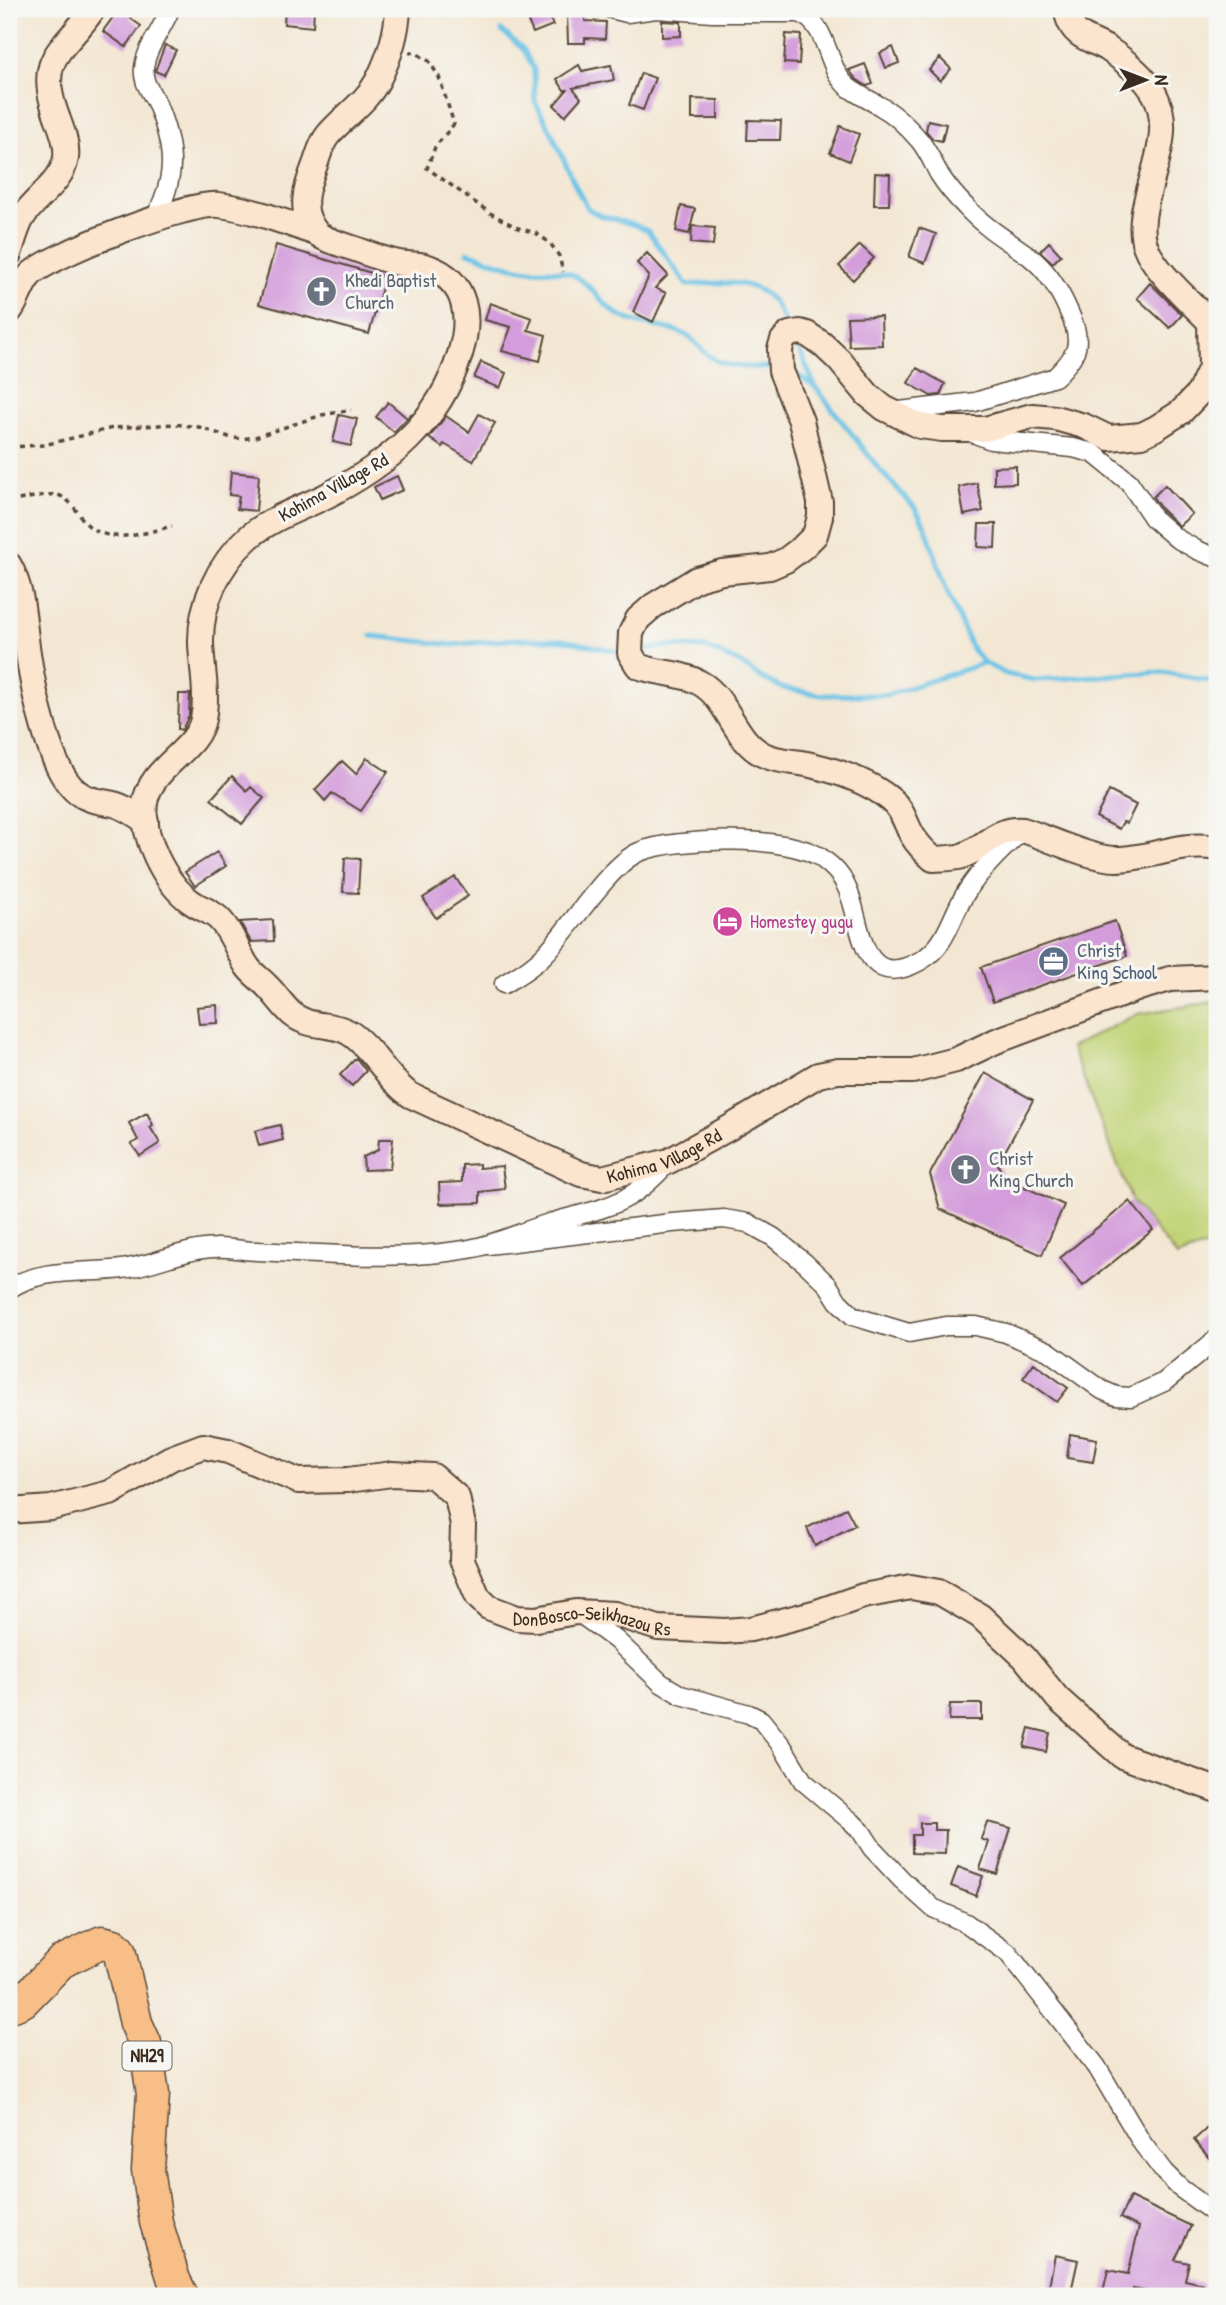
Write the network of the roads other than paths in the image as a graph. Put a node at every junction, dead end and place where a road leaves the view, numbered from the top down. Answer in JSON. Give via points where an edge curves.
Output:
{"nodes":[{"id":1,"x":93,"y":9,"type":"edge"},
{"id":2,"x":170,"y":9,"type":"edge"},
{"id":3,"x":398,"y":9,"type":"edge"},
{"id":4,"x":611,"y":9,"type":"edge"},
{"id":5,"x":1072,"y":9,"type":"edge"},
{"id":6,"x":154,"y":220,"type":"junction"},
{"id":7,"x":316,"y":233,"type":"junction"},
{"id":8,"x":9,"y":254,"type":"edge"},
{"id":9,"x":9,"y":312,"type":"edge"},
{"id":10,"x":891,"y":412,"type":"junction"},
{"id":11,"x":964,"y":429,"type":"junction"},
{"id":12,"x":1217,"y":558,"type":"edge"},
{"id":13,"x":9,"y":565,"type":"edge"},
{"id":14,"x":146,"y":821,"type":"junction"},
{"id":15,"x":1023,"y":830,"type":"junction"},
{"id":16,"x":1217,"y":848,"type":"edge"},
{"id":17,"x":1217,"y":977,"type":"edge"},
{"id":18,"x":504,"y":984,"type":"dead end"},
{"id":19,"x":668,"y":1161,"type":"junction"},
{"id":20,"x":488,"y":1245,"type":"junction"},
{"id":21,"x":9,"y":1289,"type":"edge"},
{"id":22,"x":1217,"y":1339,"type":"edge"},
{"id":23,"x":9,"y":1511,"type":"edge"},
{"id":24,"x":576,"y":1612,"type":"junction"},
{"id":25,"x":1217,"y":1790,"type":"edge"},
{"id":26,"x":9,"y":2007,"type":"edge"},
{"id":27,"x":1217,"y":2215,"type":"edge"},
{"id":28,"x":182,"y":2296,"type":"edge"}],
"edges":[{"from":1,"to":8,"type":"main road","via":[[57,52],[50,69],[48,91],[66,144],[66,160],[57,178],[22,218]]},
{"from":2,"to":6,"type":"street","via":[[144,69],[171,152],[170,182]]},
{"from":3,"to":7,"type":"main road","via":[[397,27],[377,81],[325,138],[306,188],[304,208]]},
{"from":4,"to":10,"type":"street","via":[[628,13],[676,9],[800,13],[810,18],[846,86],[900,121],[965,207],[1030,257],[1060,291],[1079,344],[1055,377],[975,402]]},
{"from":5,"to":11,"type":"main road","via":[[1068,18],[1071,28],[1108,49],[1154,93],[1161,113],[1159,160],[1144,213],[1144,243],[1152,260],[1210,322],[1211,367],[1199,393],[1181,412],[1142,435],[1109,438],[1084,426],[1031,416],[985,429]]},
{"from":6,"to":7,"type":"main road","name":"Kohima Village Rd","via":[[216,204]]},
{"from":6,"to":9,"type":"main road","name":"Kohima Village Rd","via":[[60,255],[31,274]]},
{"from":7,"to":14,"type":"main road","name":"Kohima Village Rd","via":[[445,275],[466,307],[460,356],[444,392],[398,450],[380,466],[248,538],[216,579],[202,625],[203,720],[145,800]]},
{"from":10,"to":11,"type":"main road","via":[[920,426]]},
{"from":10,"to":15,"type":"main road","via":[[807,334],[789,334],[783,340],[781,363],[801,421],[820,502],[815,535],[786,560],[722,572],[684,586],[638,619],[629,653],[638,666],[700,683],[750,745],[764,755],[813,765],[875,788],[893,801],[921,849],[933,859],[960,857],[997,833]]},
{"from":11,"to":12,"type":"street","via":[[991,440],[1093,453],[1129,482],[1153,518],[1175,538]]},
{"from":13,"to":14,"type":"main road","via":[[23,610],[41,711],[63,779],[78,793],[119,806]]},
{"from":14,"to":19,"type":"main road","name":"Kohima Village Rd","via":[[158,862],[172,883],[189,901],[218,916],[249,970],[300,1020],[344,1029],[363,1043],[397,1086],[410,1095],[581,1174],[602,1178]]},
{"from":15,"to":16,"type":"main road","via":[[1114,859],[1192,845]]},
{"from":15,"to":18,"type":"street","via":[[968,888],[939,947],[908,965],[885,967],[872,959],[857,928],[845,883],[810,851],[777,844],[690,842],[630,856],[546,953]]},
{"from":17,"to":19,"type":"main road","name":"Kohima Village Rd","via":[[1170,979],[1139,988],[956,1060],[913,1071],[818,1075]]},
{"from":19,"to":20,"type":"street","via":[[635,1193],[614,1205]]},
{"from":20,"to":21,"type":"street","via":[[424,1254],[358,1255],[215,1248],[124,1269],[56,1273]]},
{"from":20,"to":22,"type":"street","via":[[672,1223],[724,1219],[748,1223],[805,1263],[853,1316],[909,1333],[946,1326],[1006,1333],[1048,1352],[1116,1396],[1131,1397],[1164,1382]]},
{"from":23,"to":24,"type":"main road","name":"DonBosco-Seikhazou Rs","via":[[51,1508],[110,1493],[171,1458],[203,1446],[228,1451],[298,1481],[392,1474],[433,1476],[457,1497],[463,1525],[462,1560],[478,1597],[517,1618]]},
{"from":24,"to":25,"type":"main road","name":"DonBosco-Seikhazou Rs","via":[[615,1614],[658,1628],[724,1631],[751,1629],[911,1587],[939,1592],[981,1616],[1024,1657],[1058,1699],[1122,1756]]},
{"from":24,"to":27,"type":"street","via":[[681,1695],[761,1720],[803,1781],[852,1822],[902,1880],[933,1908],[966,1923],[1008,1953],[1097,2067],[1164,2172]]},
{"from":26,"to":28,"type":"highway","number":"NH29","via":[[23,2001],[61,1962],[102,1942],[119,1950],[145,2042],[153,2094],[148,2170],[156,2222]]}]}
